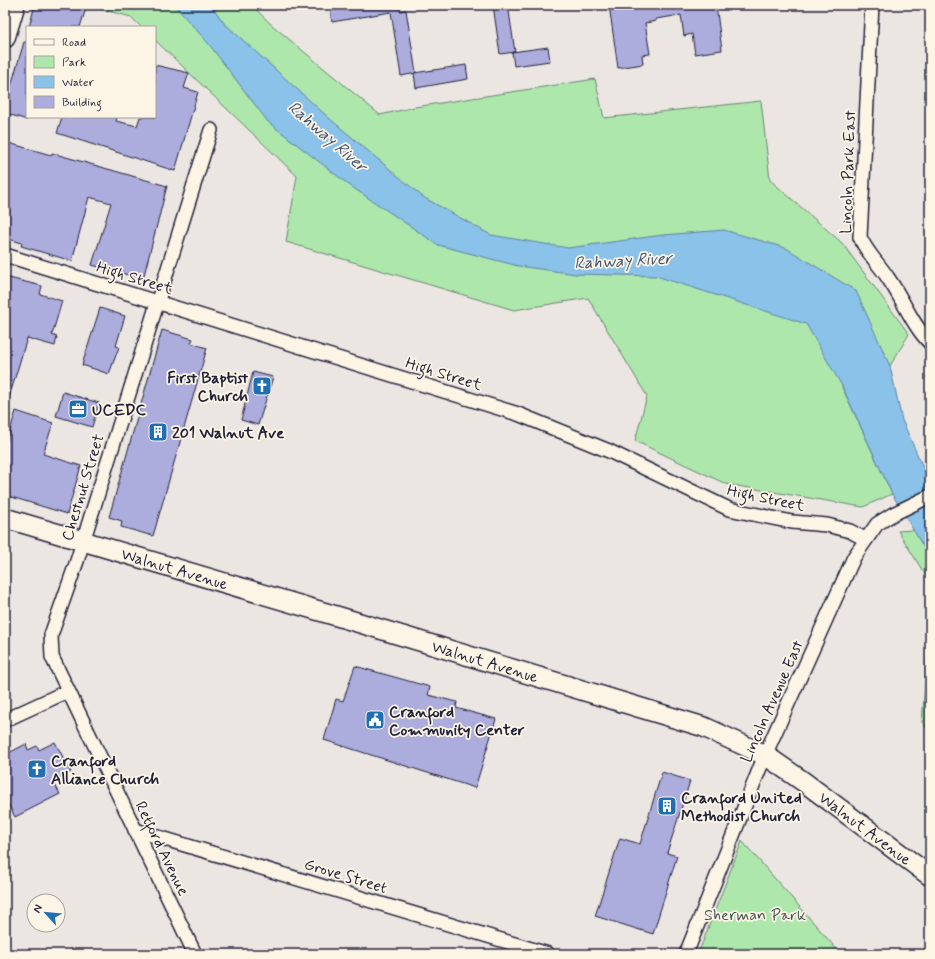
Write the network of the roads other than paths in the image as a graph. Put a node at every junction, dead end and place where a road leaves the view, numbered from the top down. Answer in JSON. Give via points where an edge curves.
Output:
{"nodes":[{"id":1,"x":16,"y":5,"type":"edge"},
{"id":2,"x":872,"y":5,"type":"edge"},
{"id":3,"x":5,"y":38,"type":"edge"},
{"id":4,"x":211,"y":130,"type":"dead end"},
{"id":5,"x":5,"y":255,"type":"edge"},
{"id":6,"x":157,"y":302,"type":"junction"},
{"id":7,"x":930,"y":343,"type":"edge"},
{"id":8,"x":930,"y":496,"type":"edge"},
{"id":9,"x":5,"y":518,"type":"edge"},
{"id":10,"x":865,"y":539,"type":"junction"},
{"id":11,"x":83,"y":541,"type":"junction"},
{"id":12,"x":68,"y":691,"type":"junction"},
{"id":13,"x":5,"y":720,"type":"edge"},
{"id":14,"x":765,"y":755,"type":"junction"},
{"id":15,"x":135,"y":830,"type":"junction"},
{"id":16,"x":930,"y":876,"type":"edge"},
{"id":17,"x":195,"y":954,"type":"edge"},
{"id":18,"x":548,"y":954,"type":"edge"},
{"id":19,"x":686,"y":954,"type":"edge"}],
"edges":[{"from":1,"to":3,"type":"street"},
{"from":2,"to":7,"type":"street","name":"Lincoln Park East","via":[[860,237],[888,276],[920,332]]},
{"from":4,"to":6,"type":"street","name":"Chestnut Street"},
{"from":5,"to":6,"type":"street","name":"High Street"},
{"from":6,"to":10,"type":"street","name":"High Street","via":[[518,414],[610,451],[729,509],[792,522],[827,525],[850,531]]},
{"from":6,"to":11,"type":"street","name":"Chestnut Street"},
{"from":8,"to":10,"type":"street","name":"Lincoln Avenue East","via":[[877,524]]},
{"from":9,"to":11,"type":"street","name":"Walnut Avenue"},
{"from":10,"to":14,"type":"street","name":"Lincoln Avenue East","via":[[854,557]]},
{"from":11,"to":12,"type":"street","name":"Chestnut Street","via":[[51,635],[52,658]]},
{"from":11,"to":14,"type":"street","name":"Walnut Avenue","via":[[704,727]]},
{"from":12,"to":13,"type":"street"},
{"from":12,"to":15,"type":"street","name":"Retford Avenue"},
{"from":14,"to":16,"type":"street","name":"Walnut Avenue"},
{"from":14,"to":19,"type":"street","name":"Lincoln Avenue East"},
{"from":15,"to":17,"type":"street","name":"Retford Avenue"},
{"from":15,"to":18,"type":"street","name":"Grove Street"}]}
